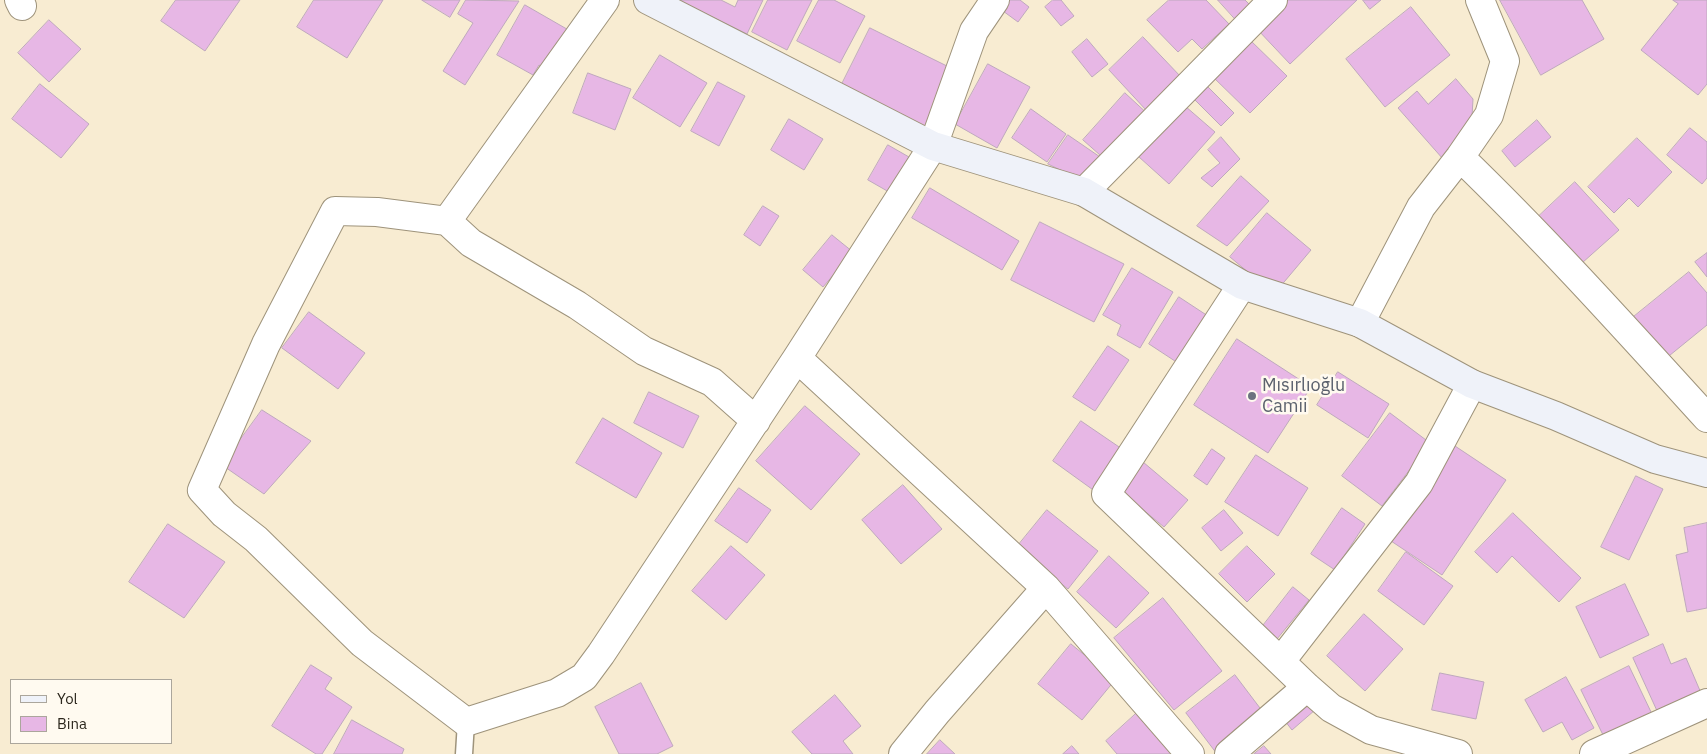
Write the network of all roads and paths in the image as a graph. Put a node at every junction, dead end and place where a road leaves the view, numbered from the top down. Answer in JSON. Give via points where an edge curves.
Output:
{"nodes":[{"id":1,"x":605,"y":0,"type":"edge"},
{"id":2,"x":648,"y":0,"type":"edge"},
{"id":3,"x":995,"y":0,"type":"edge"},
{"id":4,"x":1273,"y":0,"type":"edge"},
{"id":5,"x":1480,"y":0,"type":"edge"},
{"id":6,"x":932,"y":146,"type":"junction"},
{"id":7,"x":1460,"y":157,"type":"junction"},
{"id":8,"x":1084,"y":192,"type":"junction"},
{"id":9,"x":447,"y":222,"type":"junction"},
{"id":10,"x":1242,"y":285,"type":"junction"},
{"id":11,"x":1360,"y":323,"type":"junction"},
{"id":12,"x":797,"y":358,"type":"junction"},
{"id":13,"x":1472,"y":384,"type":"junction"},
{"id":14,"x":1707,"y":418,"type":"edge"},
{"id":15,"x":756,"y":421,"type":"junction"},
{"id":16,"x":1707,"y":473,"type":"edge"},
{"id":17,"x":1046,"y":588,"type":"junction"},
{"id":18,"x":1281,"y":661,"type":"junction"},
{"id":19,"x":1307,"y":687,"type":"junction"},
{"id":20,"x":1707,"y":703,"type":"edge"},
{"id":21,"x":466,"y":722,"type":"junction"},
{"id":22,"x":464,"y":754,"type":"edge"},
{"id":23,"x":903,"y":754,"type":"edge"},
{"id":24,"x":1190,"y":754,"type":"edge"},
{"id":25,"x":1229,"y":754,"type":"edge"},
{"id":26,"x":1458,"y":754,"type":"edge"},
{"id":27,"x":1594,"y":754,"type":"edge"}],
"edges":[{"from":1,"to":9,"type":"street"},
{"from":2,"to":6,"type":"street"},
{"from":3,"to":6,"type":"street","via":[[974,31]]},
{"from":4,"to":8,"type":"street"},
{"from":5,"to":7,"type":"street","via":[[1505,61],[1489,115]]},
{"from":6,"to":8,"type":"street"},
{"from":6,"to":12,"type":"street"},
{"from":7,"to":11,"type":"street","via":[[1421,207]]},
{"from":7,"to":14,"type":"street","via":[[1621,323]]},
{"from":8,"to":10,"type":"street"},
{"from":9,"to":15,"type":"street","via":[[471,243],[578,305],[644,351],[712,382]]},
{"from":9,"to":21,"type":"street","via":[[378,212],[335,211],[266,344],[202,490],[362,643]]},
{"from":10,"to":11,"type":"street"},
{"from":10,"to":18,"type":"street","via":[[1106,494]]},
{"from":11,"to":13,"type":"street"},
{"from":12,"to":15,"type":"street"},
{"from":12,"to":17,"type":"street"},
{"from":13,"to":16,"type":"street","via":[[1655,459]]},
{"from":13,"to":18,"type":"street","via":[[1419,483]]},
{"from":15,"to":21,"type":"street","via":[[584,677],[557,693]]},
{"from":17,"to":23,"type":"street"},
{"from":17,"to":24,"type":"street"},
{"from":18,"to":19,"type":"street"},
{"from":19,"to":25,"type":"street"},
{"from":19,"to":26,"type":"street","via":[[1331,708],[1371,730]]},
{"from":20,"to":27,"type":"street"},
{"from":21,"to":22,"type":"lane"}]}
